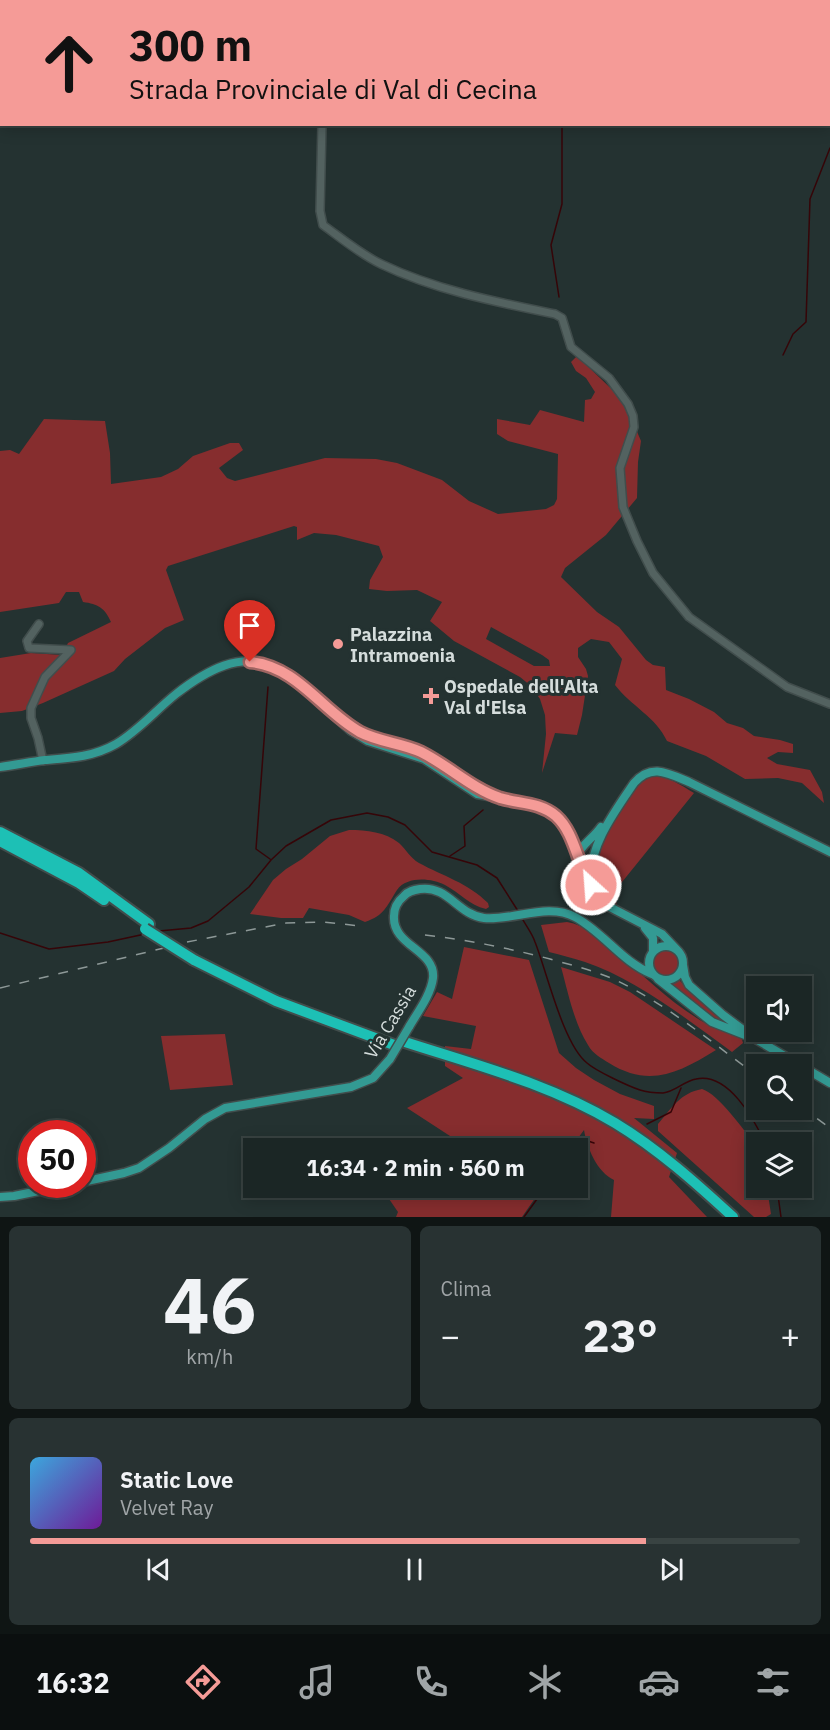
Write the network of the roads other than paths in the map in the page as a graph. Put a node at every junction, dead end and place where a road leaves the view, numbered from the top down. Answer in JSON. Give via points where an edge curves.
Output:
{"nodes":[{"id":1,"x":322,"y":126,"type":"edge"},
{"id":2,"x":39,"y":624,"type":"dead end"},
{"id":3,"x":830,"y":704,"type":"edge"},
{"id":4,"x":332,"y":712,"type":"junction"},
{"id":5,"x":43,"y":760,"type":"junction"},
{"id":6,"x":0,"y":767,"type":"edge"},
{"id":7,"x":641,"y":775,"type":"junction"},
{"id":8,"x":501,"y":798,"type":"junction"},
{"id":9,"x":528,"y":804,"type":"junction"},
{"id":10,"x":0,"y":832,"type":"edge"},
{"id":11,"x":571,"y":840,"type":"junction"},
{"id":12,"x":0,"y":841,"type":"edge"},
{"id":13,"x":585,"y":842,"type":"junction"},
{"id":14,"x":830,"y":852,"type":"edge"},
{"id":15,"x":577,"y":855,"type":"junction"},
{"id":16,"x":587,"y":883,"type":"junction"},
{"id":17,"x":642,"y":925,"type":"junction"},
{"id":18,"x":147,"y":927,"type":"junction"},
{"id":19,"x":679,"y":952,"type":"junction"},
{"id":20,"x":651,"y":954,"type":"junction"},
{"id":21,"x":625,"y":956,"type":"junction"},
{"id":22,"x":683,"y":965,"type":"junction"},
{"id":23,"x":655,"y":976,"type":"junction"},
{"id":24,"x":746,"y":1032,"type":"edge"},
{"id":25,"x":746,"y":1035,"type":"edge"},
{"id":26,"x":761,"y":1042,"type":"edge"},
{"id":27,"x":399,"y":1043,"type":"junction"},
{"id":28,"x":781,"y":1054,"type":"edge"},
{"id":29,"x":812,"y":1070,"type":"edge"},
{"id":30,"x":812,"y":1072,"type":"edge"},
{"id":31,"x":830,"y":1077,"type":"edge"},
{"id":32,"x":830,"y":1083,"type":"edge"},
{"id":33,"x":96,"y":1179,"type":"edge"},
{"id":34,"x":18,"y":1195,"type":"edge"},
{"id":35,"x":0,"y":1197,"type":"edge"},
{"id":36,"x":725,"y":1217,"type":"edge"},
{"id":37,"x":733,"y":1217,"type":"edge"}],
"edges":[{"from":1,"to":3,"type":"street","via":[[323,225],[379,263],[424,281],[562,318],[571,347],[609,378],[633,416],[634,427],[621,468],[623,507],[653,573],[689,617],[787,687]]},
{"from":2,"to":5,"type":"street","via":[[27,641],[29,648],[71,651],[45,677],[31,708]]},
{"from":4,"to":5,"type":"main road","via":[[283,671],[254,662],[234,663],[196,680],[118,743],[95,754]]},
{"from":4,"to":8,"type":"main road","via":[[366,734],[419,751],[474,786]]},
{"from":4,"to":8,"type":"main road","via":[[365,739],[418,756],[475,793]]},
{"from":5,"to":6,"type":"main road"},
{"from":7,"to":13,"type":"main road","via":[[630,783],[598,831]]},
{"from":7,"to":14,"type":"main road","via":[[656,771],[670,774]]},
{"from":7,"to":16,"type":"main road","via":[[596,847]]},
{"from":8,"to":9,"type":"main road"},
{"from":9,"to":11,"type":"main road","via":[[540,806],[555,816]]},
{"from":9,"to":16,"type":"main road","via":[[558,825]]},
{"from":10,"to":18,"type":"highway","via":[[79,873]]},
{"from":11,"to":13,"type":"main road"},
{"from":11,"to":15,"type":"main road"},
{"from":12,"to":18,"type":"highway","via":[[79,883]]},
{"from":13,"to":15,"type":"main road"},
{"from":15,"to":16,"type":"main road"},
{"from":16,"to":17,"type":"main road","via":[[606,905]]},
{"from":17,"to":19,"type":"main road","via":[[662,934]]},
{"from":17,"to":20,"type":"main road","via":[[653,938]]},
{"from":18,"to":27,"type":"highway","bridge":true,"via":[[276,1001]]},
{"from":19,"to":20,"type":"main road","via":[[664,946]]},
{"from":19,"to":22,"type":"main road","name":"Via Cassia"},
{"from":20,"to":21,"type":"main road","via":[[636,959]]},
{"from":20,"to":23,"type":"main road","via":[[649,969]]},
{"from":21,"to":23,"type":"main road","name":"Via Cassia"},
{"from":21,"to":33,"type":"main road","name":"Via Cassia","bridge":true,"via":[[592,928],[565,913],[482,918],[433,888],[407,892],[396,907],[394,924],[406,942],[430,962],[433,978],[390,1059],[375,1077],[358,1085],[227,1107],[141,1167]]},
{"from":22,"to":23,"type":"main road","via":[[669,981]]},
{"from":22,"to":24,"type":"main road","name":"Via Cassia","via":[[689,985]]},
{"from":23,"to":25,"type":"main road","name":"Via Cassia","via":[[712,1022]]},
{"from":26,"to":28,"type":"main road","name":"Via Cassia"},
{"from":27,"to":36,"type":"highway","via":[[545,1096],[614,1128],[672,1169]]},
{"from":27,"to":37,"type":"highway","via":[[547,1089],[583,1105],[675,1165]]},
{"from":29,"to":31,"type":"main road"},
{"from":30,"to":32,"type":"main road"},
{"from":34,"to":35,"type":"main road"}]}
